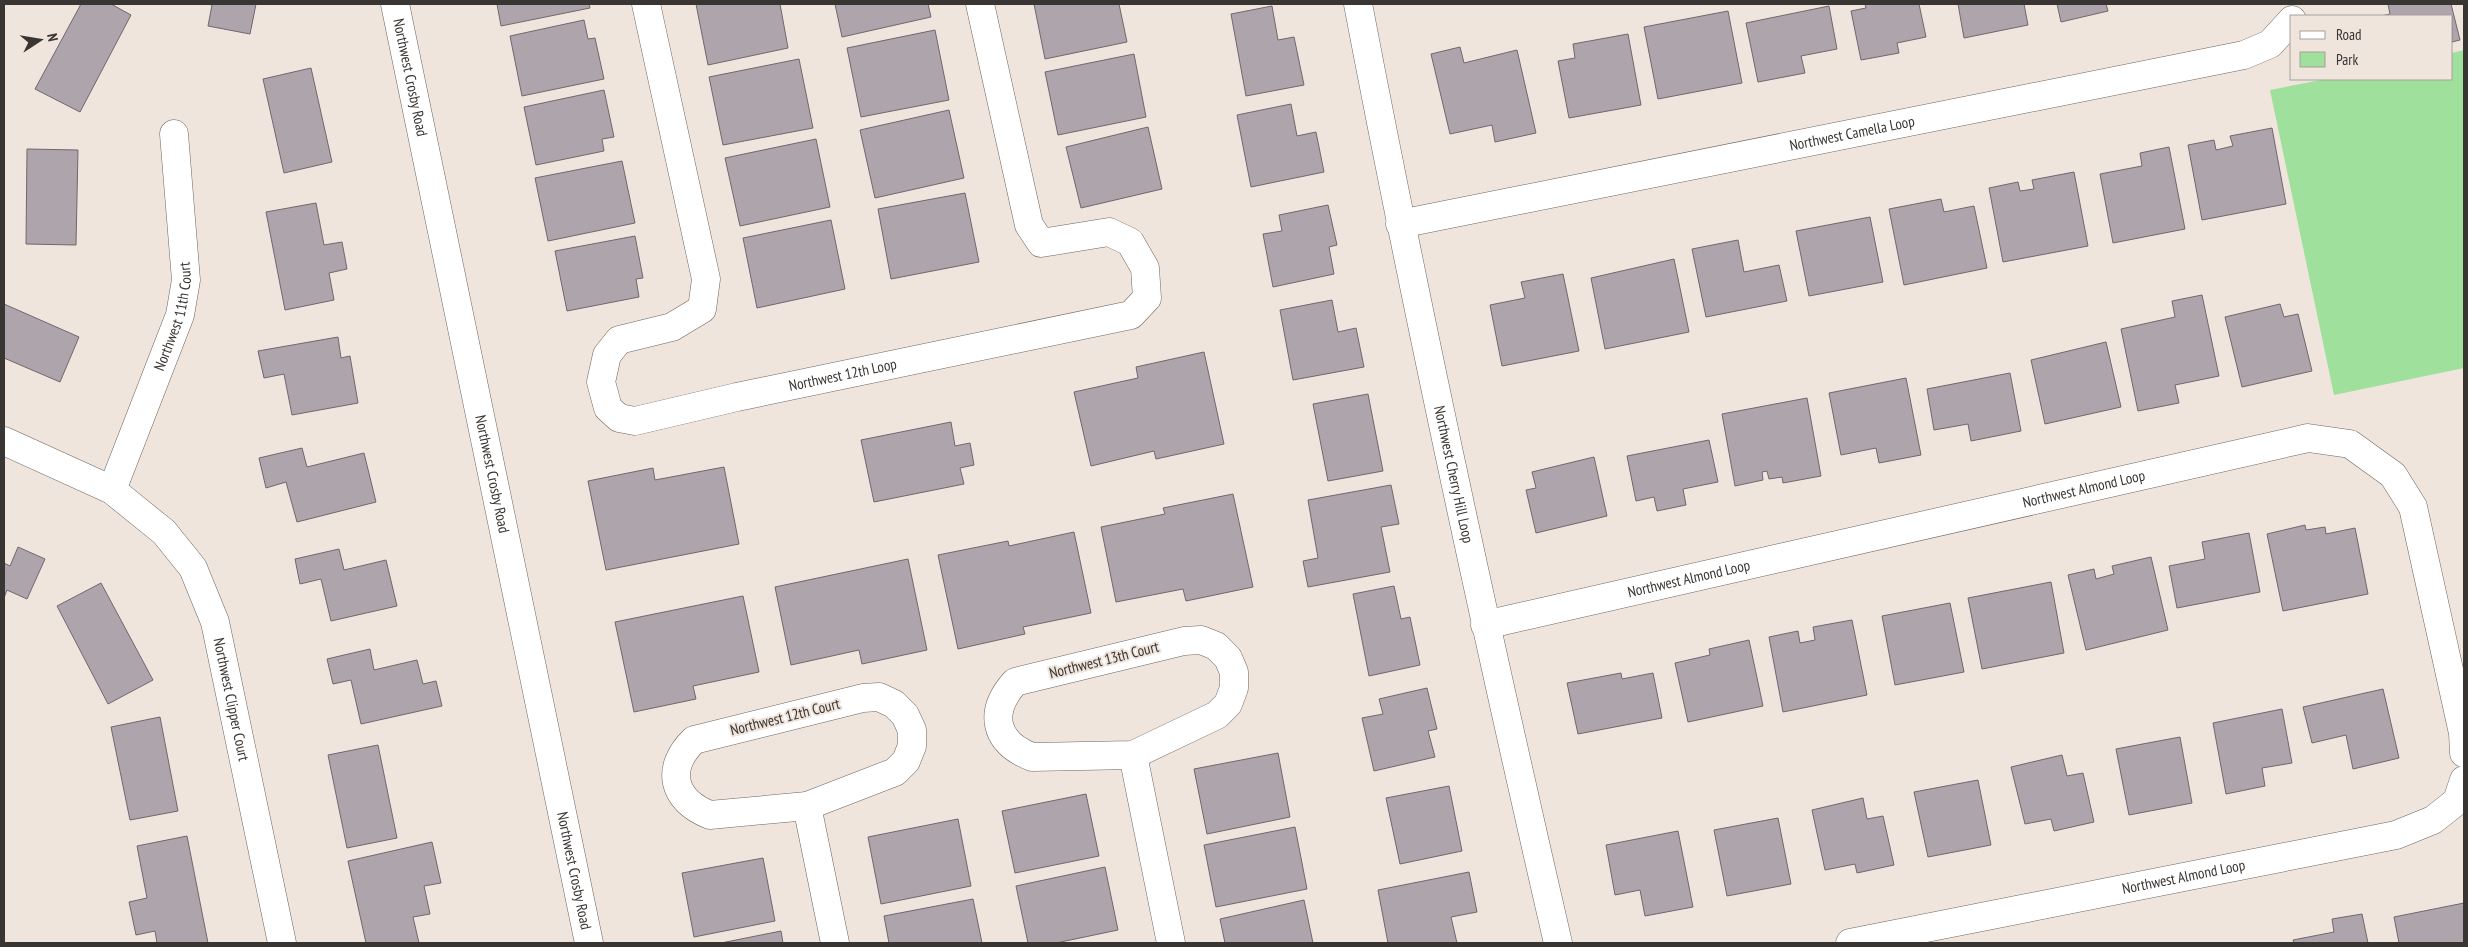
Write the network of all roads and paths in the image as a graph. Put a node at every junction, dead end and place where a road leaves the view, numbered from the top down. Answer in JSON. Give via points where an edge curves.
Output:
{"nodes":[{"id":1,"x":395,"y":4,"type":"edge"},
{"id":2,"x":646,"y":4,"type":"edge"},
{"id":3,"x":980,"y":4,"type":"edge"},
{"id":4,"x":1358,"y":4,"type":"edge"},
{"id":5,"x":2290,"y":22,"type":"edge"},
{"id":6,"x":174,"y":134,"type":"dead end"},
{"id":7,"x":1400,"y":224,"type":"junction"},
{"id":8,"x":4,"y":442,"type":"edge"},
{"id":9,"x":112,"y":490,"type":"junction"},
{"id":10,"x":1485,"y":625,"type":"junction"},
{"id":11,"x":2464,"y":753,"type":"edge"},
{"id":12,"x":1133,"y":755,"type":"junction"},
{"id":13,"x":2464,"y":780,"type":"edge"},
{"id":14,"x":807,"y":806,"type":"junction"},
{"id":15,"x":282,"y":943,"type":"edge"},
{"id":16,"x":589,"y":943,"type":"edge"},
{"id":17,"x":835,"y":943,"type":"edge"},
{"id":18,"x":1171,"y":943,"type":"edge"},
{"id":19,"x":1558,"y":943,"type":"edge"},
{"id":20,"x":1850,"y":943,"type":"edge"}],
"edges":[{"from":1,"to":16,"type":"street","name":"Northwest Crosby Road"},
{"from":2,"to":3,"type":"street","name":"Northwest 12th Loop","via":[[706,279],[702,309],[672,327],[619,340],[607,355],[601,382],[608,408],[619,418],[635,421],[1131,315],[1147,298],[1145,268],[1130,242],[1109,232],[1041,243],[1029,225]]},
{"from":4,"to":7,"type":"street","name":"Northwest Cherry Hill Loop"},
{"from":5,"to":7,"type":"street","name":"Northwest Camella Loop","via":[[2270,44],[2244,55]]},
{"from":6,"to":9,"type":"street","name":"Northwest 11th Court","via":[[186,280],[180,314]]},
{"from":7,"to":10,"type":"street","name":"Northwest Cherry Hill Loop"},
{"from":8,"to":9,"type":"street","name":"Northwest Clipper Court"},
{"from":9,"to":15,"type":"street","name":"Northwest Clipper Court","via":[[164,532],[193,568],[215,622]]},
{"from":10,"to":11,"type":"street","name":"Northwest Almond Loop","via":[[2308,438],[2350,444],[2393,475],[2413,507],[2463,733]]},
{"from":10,"to":19,"type":"street","name":"Northwest Cherry Hill Loop"},
{"from":12,"to":12,"type":"street","name":"Northwest 13th Court","via":[[1217,715],[1228,704],[1234,688],[1234,672],[1228,658],[1216,646],[1201,640],[1184,641],[1015,682],[1004,694],[998,709],[999,726],[1005,740],[1017,751],[1032,757]]},
{"from":12,"to":18,"type":"street"},
{"from":13,"to":20,"type":"street","name":"Northwest Almond Loop","via":[[2457,801],[2445,811],[2433,820],[2396,835]]},
{"from":14,"to":14,"type":"street","name":"Northwest 12th Court","via":[[895,772],[906,761],[912,746],[912,730],[906,714],[878,697],[863,698],[694,740],[682,751],[676,766],[676,782],[683,797],[695,809],[710,815]]},
{"from":14,"to":17,"type":"street"}]}
